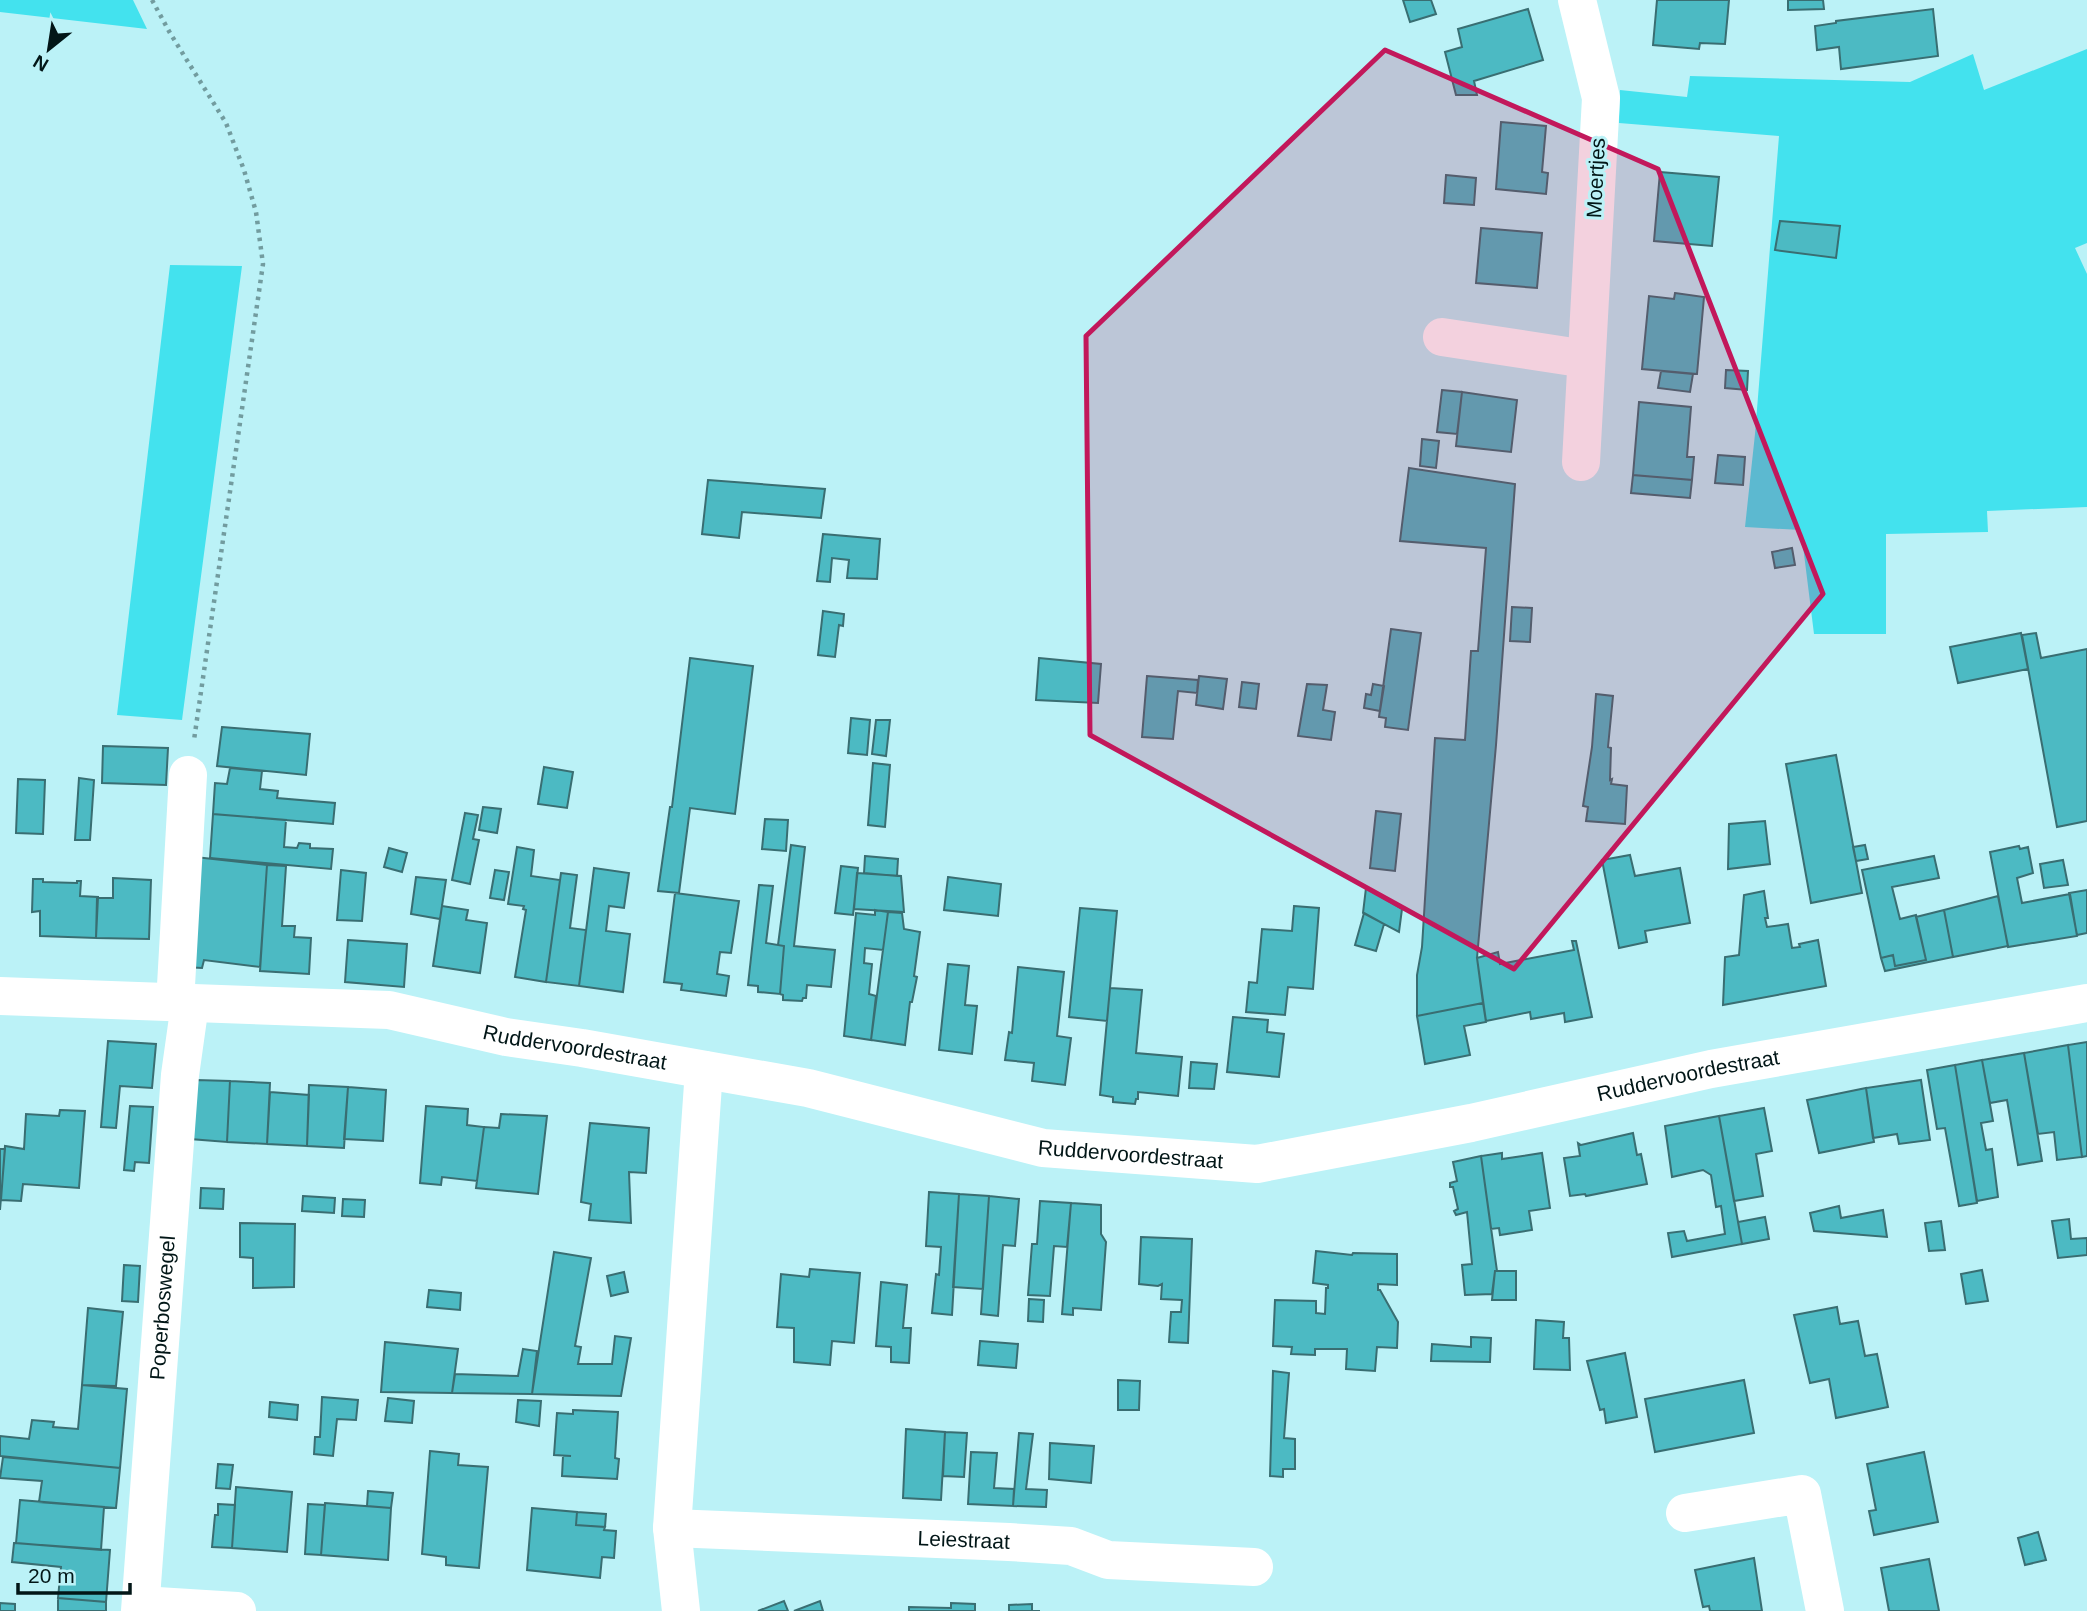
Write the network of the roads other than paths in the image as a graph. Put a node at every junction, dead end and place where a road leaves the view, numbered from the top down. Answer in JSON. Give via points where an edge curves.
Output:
{"nodes":[{"id":1,"x":1577,"y":0,"type":"edge"},
{"id":2,"x":1442,"y":337,"type":"dead end"},
{"id":3,"x":1586,"y":359,"type":"junction"},
{"id":4,"x":1581,"y":462,"type":"dead end"},
{"id":5,"x":188,"y":775,"type":"road end"},
{"id":6,"x":0,"y":996,"type":"edge"},
{"id":7,"x":182,"y":1003,"type":"junction"},
{"id":8,"x":2087,"y":1003,"type":"edge"},
{"id":9,"x":704,"y":1070,"type":"junction"},
{"id":10,"x":1685,"y":1513,"type":"dead end"},
{"id":11,"x":672,"y":1528,"type":"junction"},
{"id":12,"x":1254,"y":1567,"type":"dead end"},
{"id":13,"x":141,"y":1608,"type":"edge"},
{"id":14,"x":237,"y":1611,"type":"edge"},
{"id":15,"x":681,"y":1611,"type":"edge"},
{"id":16,"x":1825,"y":1611,"type":"edge"}],
"edges":[{"from":1,"to":3,"type":"street","name":"Moertjes","via":[[1601,98]]},
{"from":2,"to":3,"type":"street"},
{"from":3,"to":4,"type":"street","name":"Moertjes"},
{"from":5,"to":7,"type":"street"},
{"from":6,"to":7,"type":"street","name":"Ruddervoordestraat"},
{"from":7,"to":9,"type":"street","name":"Ruddervoordestraat","via":[[390,1010],[506,1037]]},
{"from":7,"to":13,"type":"street","name":"Poperboswegel"},
{"from":8,"to":9,"type":"street","name":"Ruddervoordestraat","via":[[1711,1069],[1471,1123],[1257,1164],[1043,1148],[808,1088]]},
{"from":9,"to":11,"type":"street"},
{"from":10,"to":16,"type":"street","via":[[1802,1494]]},
{"from":11,"to":12,"type":"street","name":"Leiestraat","via":[[1071,1546],[1108,1560]]},
{"from":11,"to":15,"type":"street"},
{"from":13,"to":14,"type":"street"}]}
